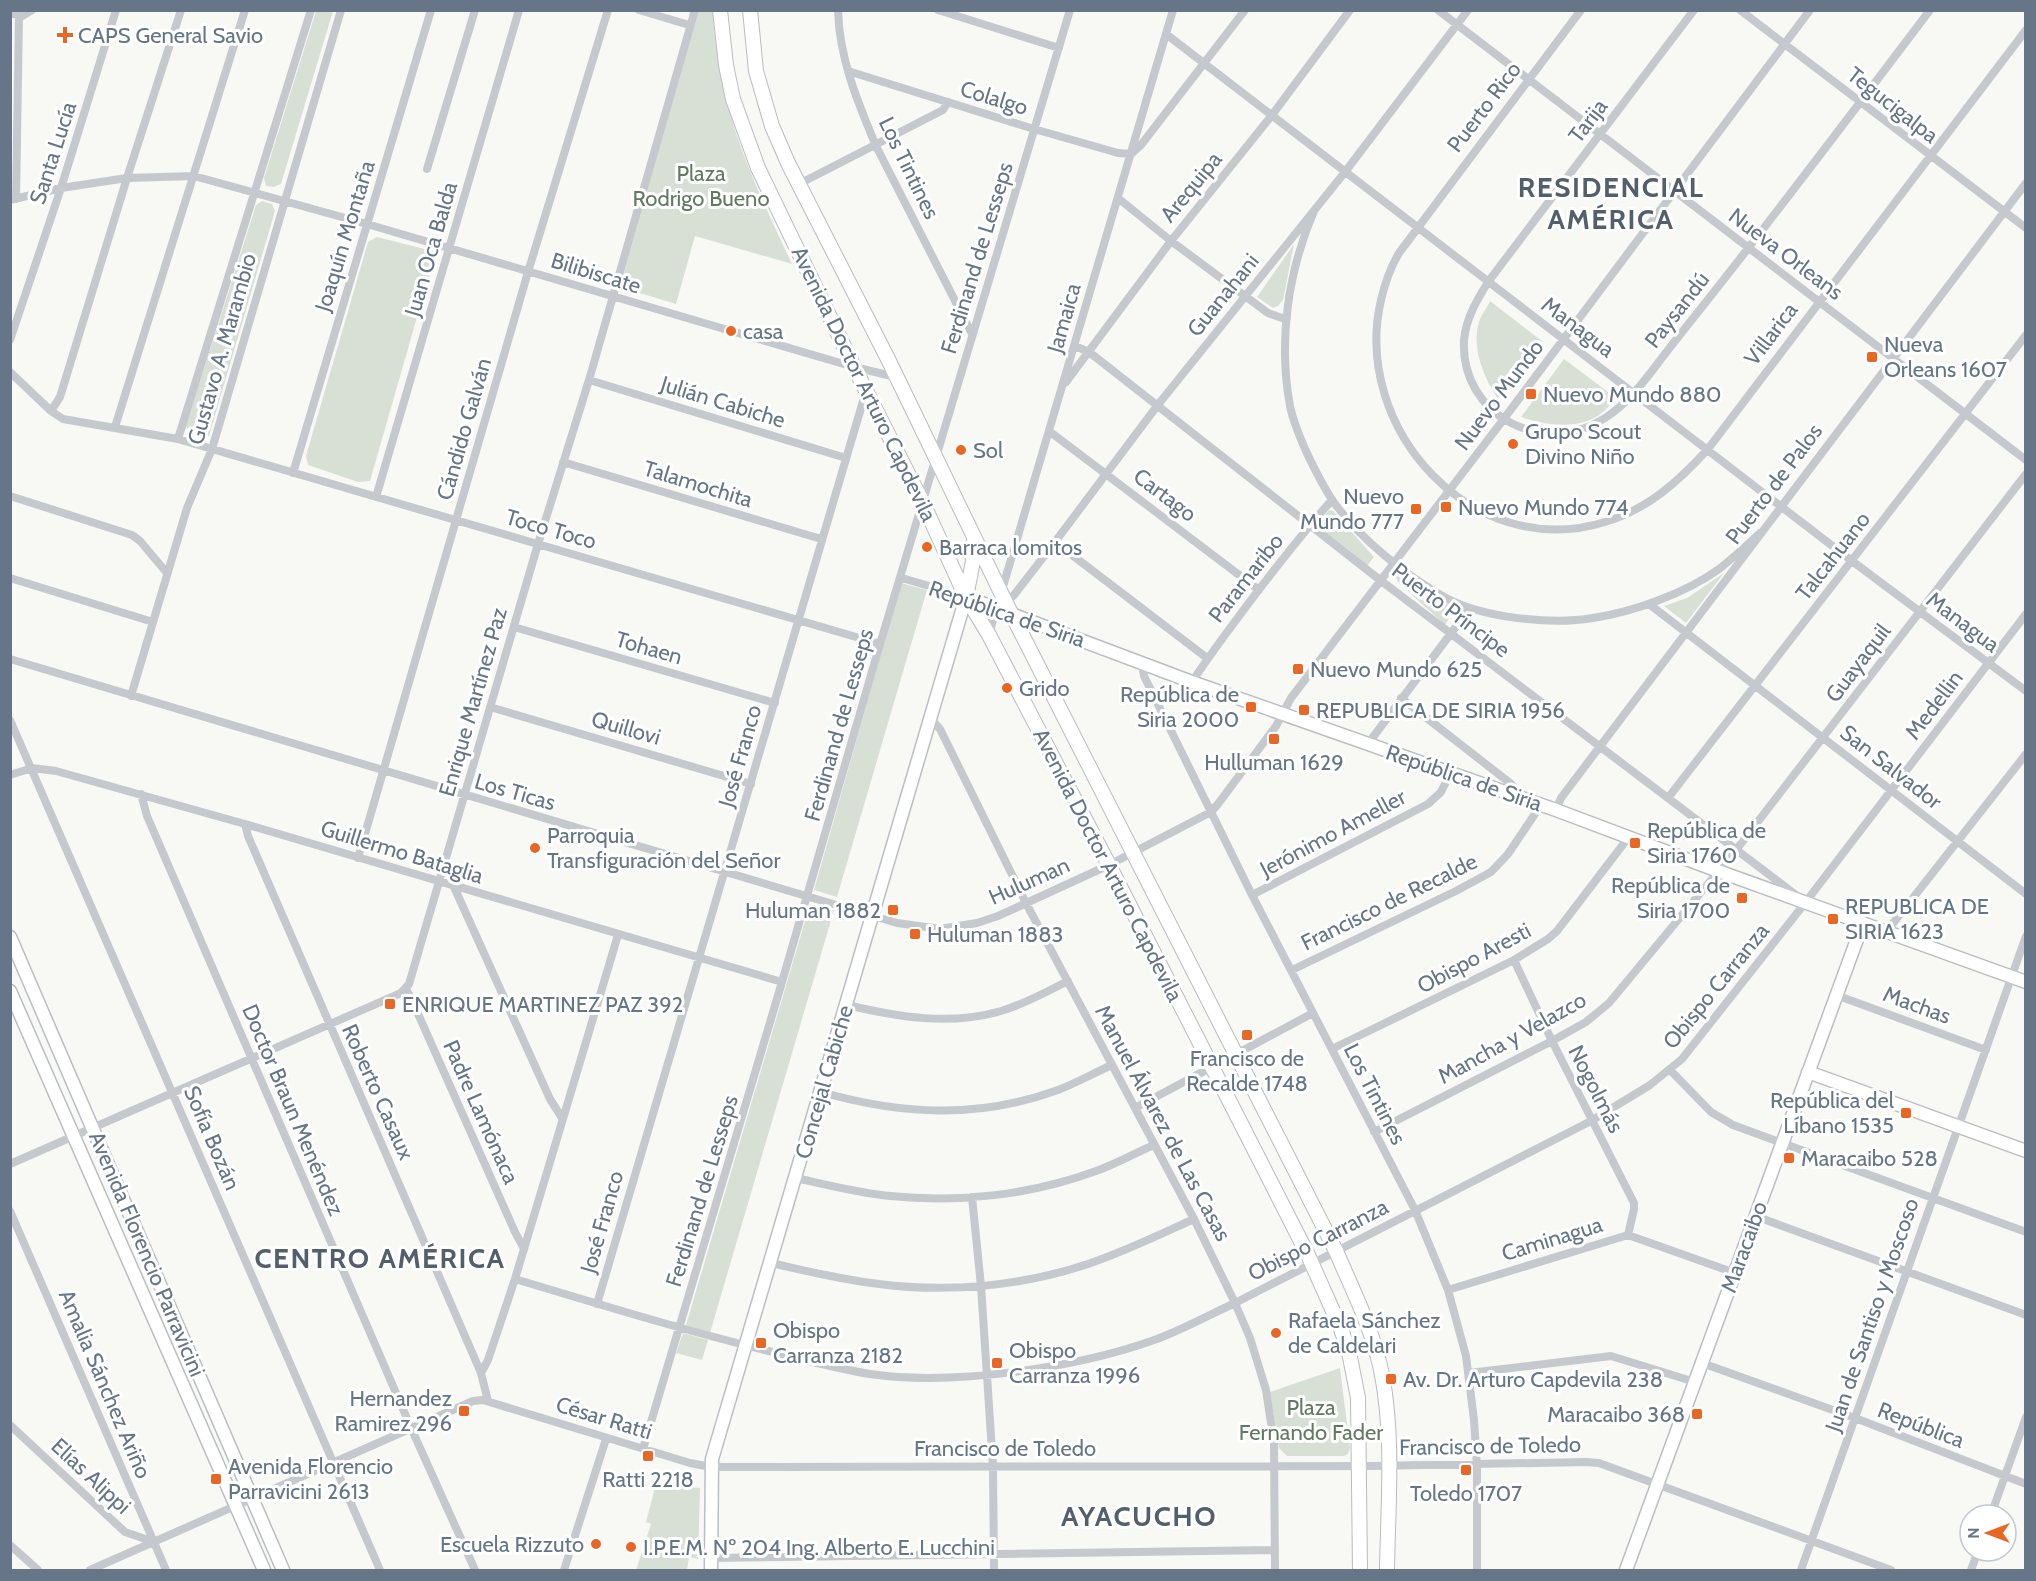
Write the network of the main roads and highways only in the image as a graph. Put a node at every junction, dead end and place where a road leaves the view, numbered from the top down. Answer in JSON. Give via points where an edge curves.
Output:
{"nodes":[{"id":1,"x":720,"y":10,"type":"edge"},
{"id":2,"x":750,"y":10,"type":"edge"},
{"id":3,"x":974,"y":536,"type":"junction"},
{"id":4,"x":966,"y":597,"type":"junction"},
{"id":5,"x":1004,"y":604,"type":"junction"},
{"id":6,"x":1863,"y":923,"type":"junction"},
{"id":7,"x":10,"y":937,"type":"edge"},
{"id":8,"x":2025,"y":982,"type":"edge"},
{"id":9,"x":10,"y":991,"type":"edge"},
{"id":10,"x":1808,"y":1072,"type":"junction"},
{"id":11,"x":2025,"y":1151,"type":"edge"},
{"id":12,"x":711,"y":1564,"type":"edge"},
{"id":13,"x":264,"y":1570,"type":"edge"},
{"id":14,"x":283,"y":1570,"type":"edge"},
{"id":15,"x":1360,"y":1570,"type":"edge"},
{"id":16,"x":1387,"y":1570,"type":"edge"},
{"id":17,"x":1626,"y":1570,"type":"edge"}],
"edges":[{"from":1,"to":4,"type":"main road","name":"Avenida Doctor Arturo Capdevila","via":[[734,99],[758,168]]},
{"from":2,"to":3,"type":"main road","name":"Avenida Doctor Arturo Capdevila","via":[[756,71],[772,126]]},
{"from":3,"to":4,"type":"main road"},
{"from":3,"to":5,"type":"main road","name":"Avenida Doctor Arturo Capdevila"},
{"from":4,"to":5,"type":"main road","name":"República de Siria"},
{"from":4,"to":12,"type":"main road","name":"Concejal Cabiche","via":[[711,1467]]},
{"from":4,"to":15,"type":"main road","name":"Avenida Doctor Arturo Capdevila","via":[[1109,865],[1312,1263],[1341,1329],[1358,1398]]},
{"from":5,"to":6,"type":"main road","name":"República de Siria","via":[[1192,682],[1524,798]]},
{"from":5,"to":16,"type":"main road","name":"Avenida Doctor Arturo Capdevila","via":[[1336,1251],[1372,1339],[1386,1396]]},
{"from":6,"to":8,"type":"main road","name":"República de Siria"},
{"from":6,"to":10,"type":"main road","name":"Maracaibo"},
{"from":7,"to":14,"type":"main road","name":"Avenida Florencio Parravicini"},
{"from":9,"to":13,"type":"main road","name":"Avenida Florencio Parravicini"},
{"from":10,"to":11,"type":"main road"},
{"from":10,"to":17,"type":"main road","name":"Maracaibo"}]}
